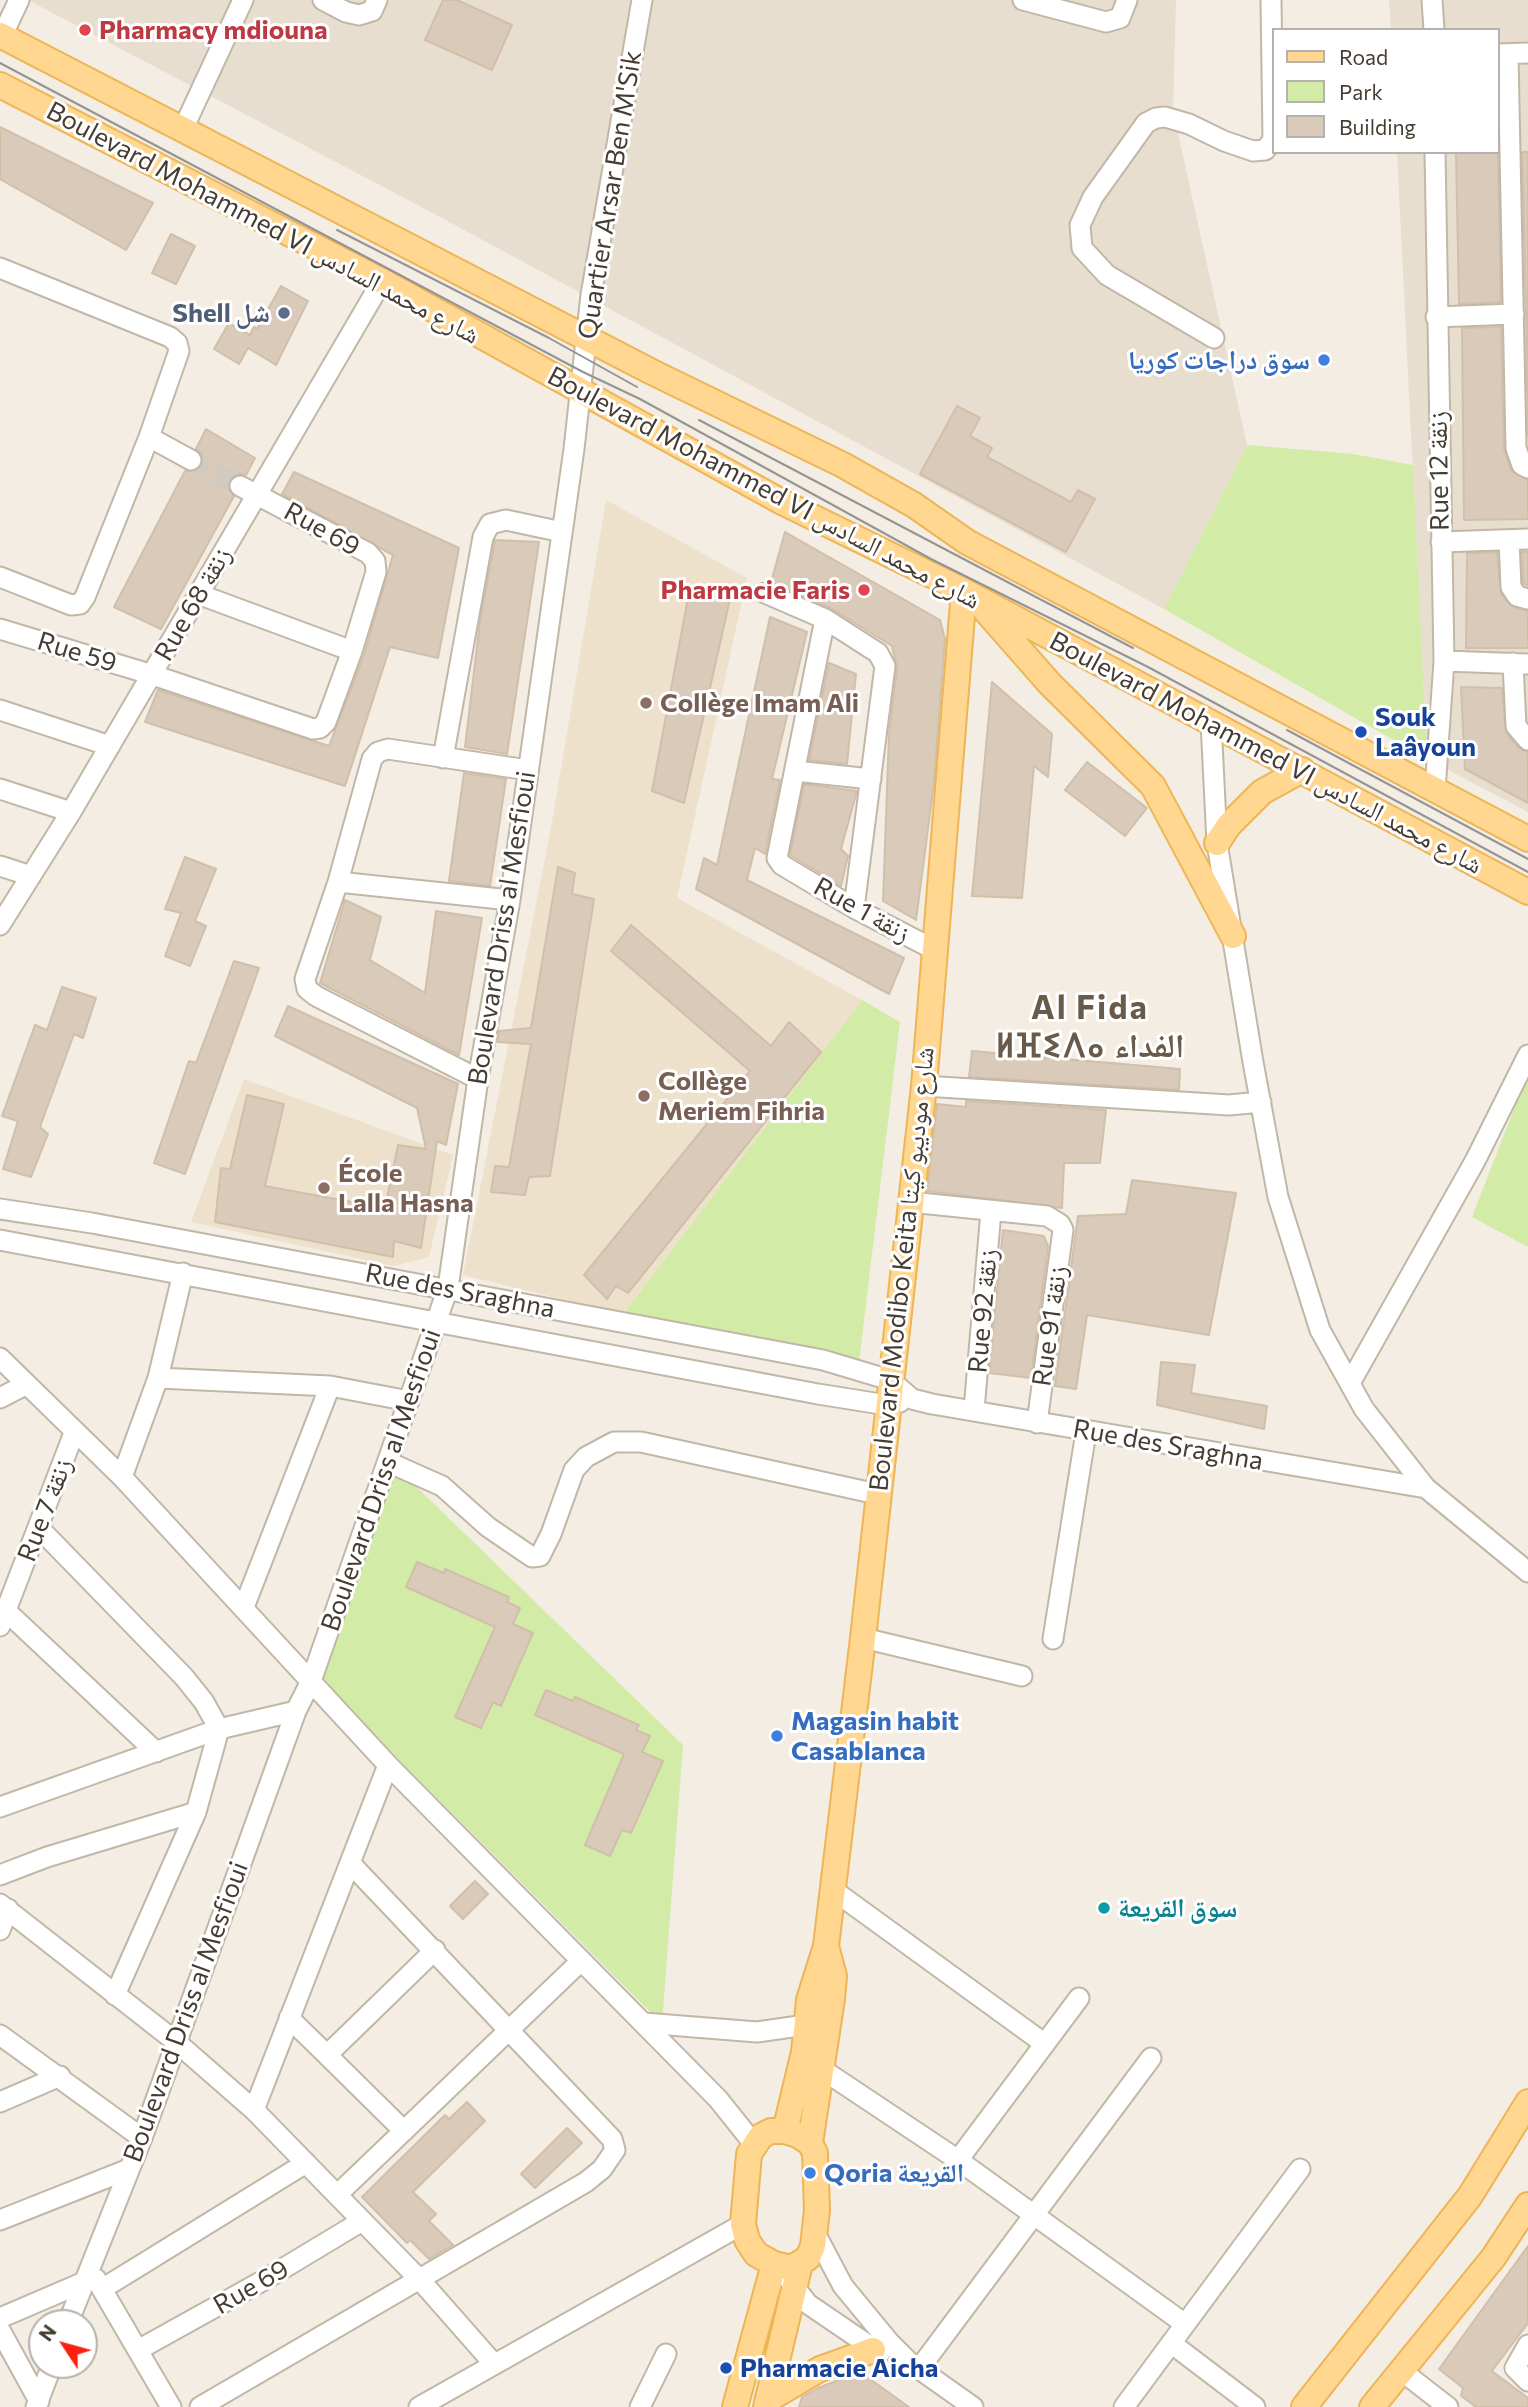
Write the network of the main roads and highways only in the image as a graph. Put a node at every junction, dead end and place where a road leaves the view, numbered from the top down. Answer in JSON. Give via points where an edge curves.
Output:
{"nodes":[{"id":1,"x":1,"y":35,"type":"edge"},
{"id":2,"x":0,"y":85,"type":"edge"},
{"id":3,"x":969,"y":595,"type":"junction"},
{"id":4,"x":1302,"y":770,"type":"junction"},
{"id":5,"x":1528,"y":839,"type":"edge"},
{"id":6,"x":1217,"y":843,"type":"road end"},
{"id":7,"x":1528,"y":892,"type":"edge"},
{"id":8,"x":1233,"y":936,"type":"road end"},
{"id":9,"x":826,"y":1946,"type":"junction"},
{"id":10,"x":1528,"y":2102,"type":"edge"},
{"id":11,"x":785,"y":2131,"type":"junction"},
{"id":12,"x":810,"y":2143,"type":"junction"},
{"id":13,"x":1528,"y":2205,"type":"edge"},
{"id":14,"x":786,"y":2265,"type":"junction"},
{"id":15,"x":873,"y":2350,"type":"road end"},
{"id":16,"x":768,"y":2403,"type":"edge"},
{"id":17,"x":734,"y":2407,"type":"edge"},
{"id":18,"x":1304,"y":2407,"type":"edge"},
{"id":19,"x":1372,"y":2407,"type":"edge"}],
"edges":[{"from":1,"to":5,"type":"main road","name":"Boulevard Mohammed VI شارع محمد السادس","via":[[843,465],[967,542]]},
{"from":2,"to":3,"type":"main road","name":"Boulevard Mohammed VI شارع محمد السادس","via":[[382,281],[782,502]]},
{"from":3,"to":4,"type":"main road","name":"Boulevard Mohammed VI شارع محمد السادس"},
{"from":3,"to":8,"type":"main road","via":[[1153,786]]},
{"from":3,"to":9,"type":"main road","name":"Boulevard Modibo Keita شارع موديبو كيتا","via":[[924,1086]]},
{"from":4,"to":6,"type":"main road","via":[[1262,792]]},
{"from":4,"to":7,"type":"main road","name":"Boulevard Mohammed VI شارع محمد السادس"},
{"from":9,"to":11,"type":"main road","name":"Boulevard Modibo Keita شارع موديبو كيتا","via":[[816,1973]]},
{"from":9,"to":12,"type":"main road","name":"Boulevard Modibo Keita شارع موديبو كيتا","via":[[834,1976]]},
{"from":10,"to":18,"type":"main road","via":[[1470,2196]]},
{"from":11,"to":12,"type":"main road"},
{"from":11,"to":14,"type":"main road","via":[[771,2131],[754,2144],[746,2173],[743,2224],[756,2253]]},
{"from":12,"to":14,"type":"main road","via":[[817,2172],[816,2235],[808,2258]]},
{"from":13,"to":19,"type":"main road","via":[[1493,2258]]},
{"from":14,"to":16,"type":"main road","via":[[795,2289]]},
{"from":14,"to":17,"type":"main road"},
{"from":15,"to":16,"type":"main road","via":[[820,2369]]}]}
